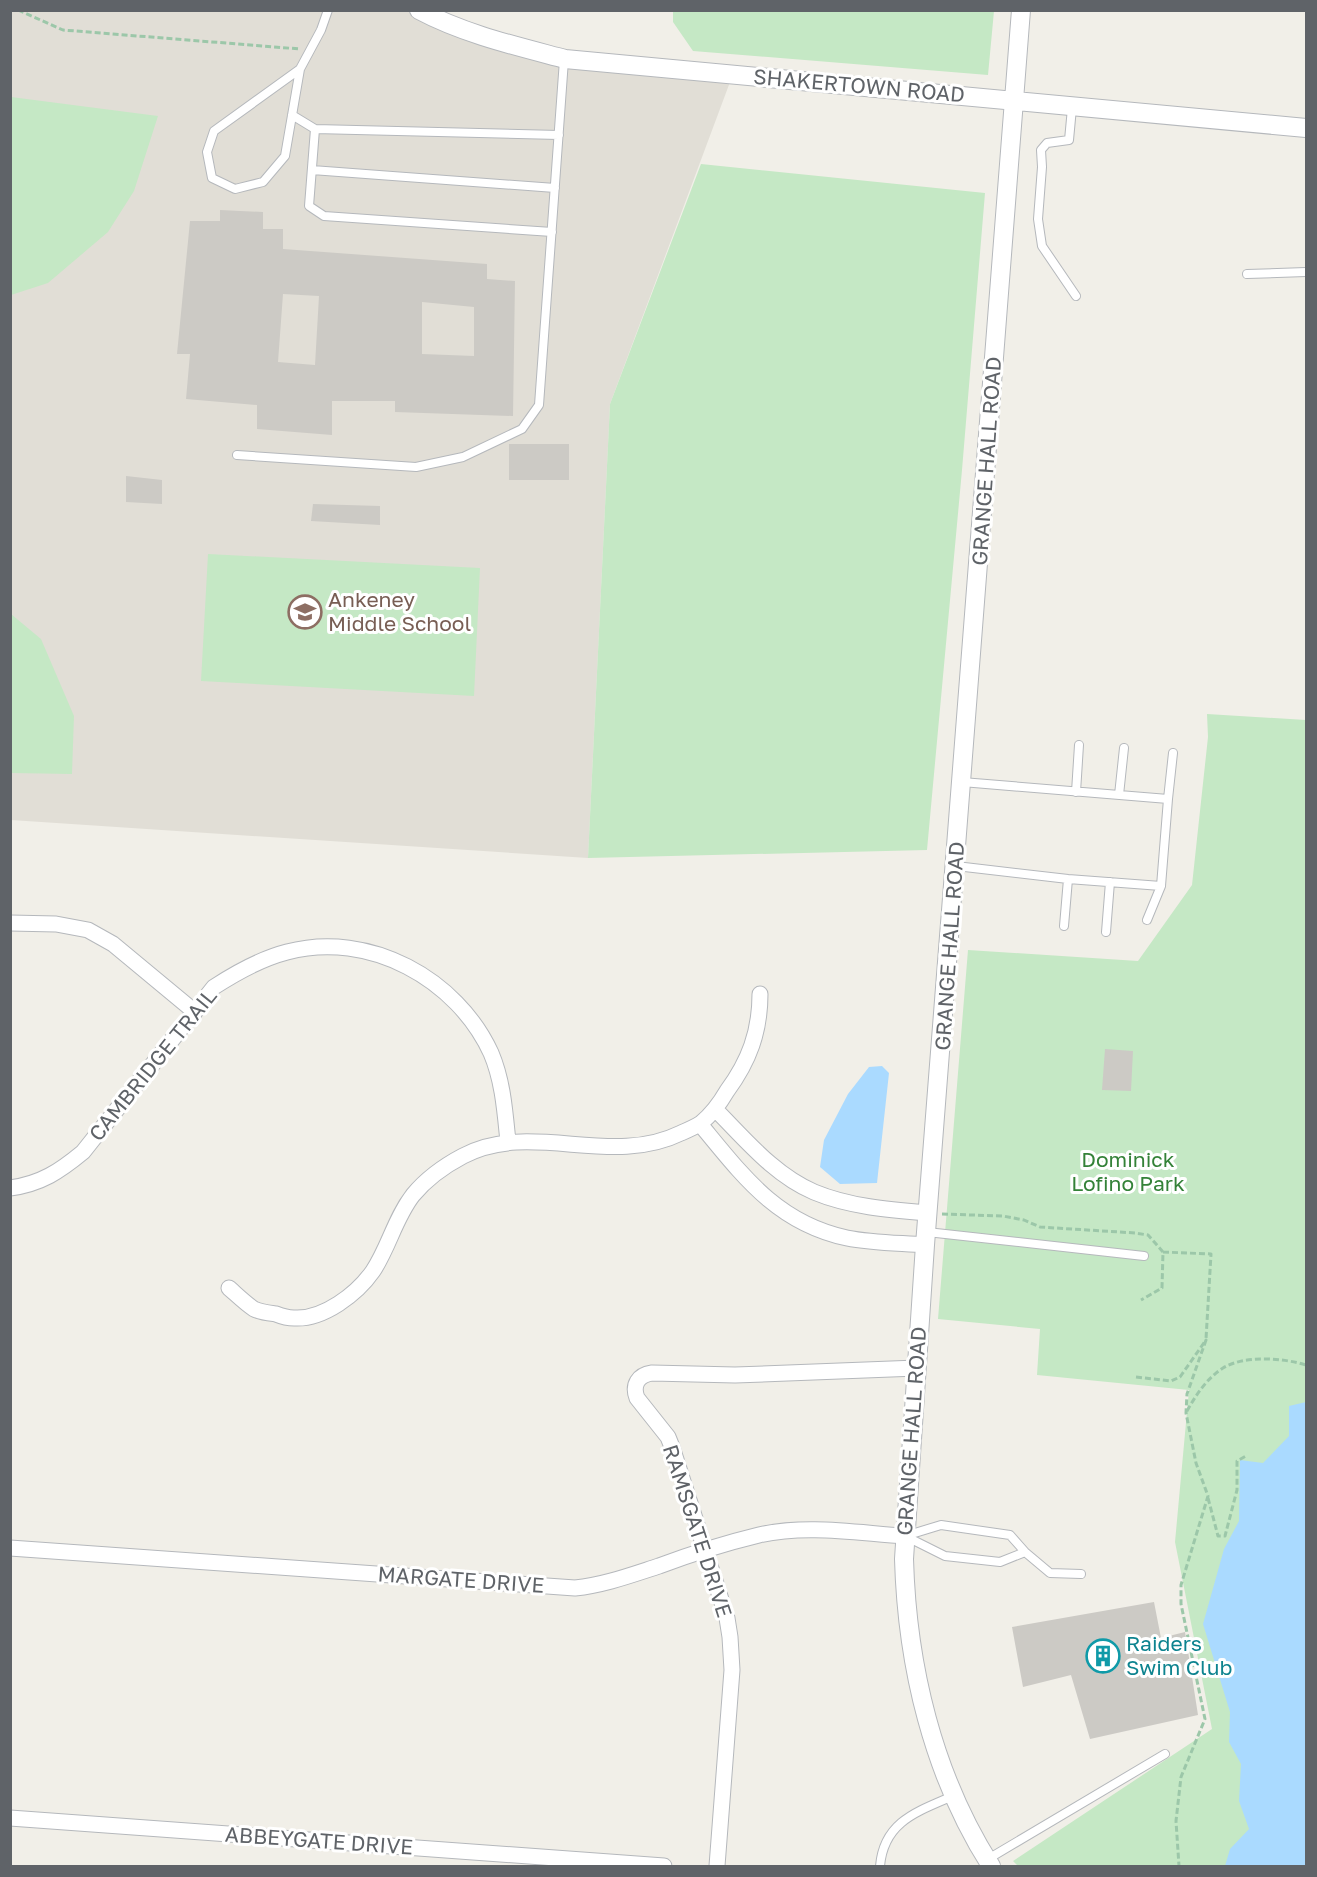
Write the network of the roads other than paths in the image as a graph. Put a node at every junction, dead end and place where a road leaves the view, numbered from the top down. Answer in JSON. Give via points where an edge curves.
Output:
{"nodes":[{"id":1,"x":328,"y":10,"type":"edge"},
{"id":2,"x":419,"y":10,"type":"edge"},
{"id":3,"x":1021,"y":10,"type":"edge"},
{"id":4,"x":564,"y":59,"type":"junction"},
{"id":5,"x":300,"y":69,"type":"junction"},
{"id":6,"x":1014,"y":101,"type":"junction"},
{"id":7,"x":1072,"y":106,"type":"junction"},
{"id":8,"x":292,"y":115,"type":"junction"},
{"id":9,"x":1306,"y":128,"type":"edge"},
{"id":10,"x":315,"y":129,"type":"junction"},
{"id":11,"x":558,"y":135,"type":"junction"},
{"id":12,"x":312,"y":170,"type":"junction"},
{"id":13,"x":555,"y":188,"type":"junction"},
{"id":14,"x":552,"y":231,"type":"junction"},
{"id":15,"x":1306,"y":272,"type":"edge"},
{"id":16,"x":1247,"y":274,"type":"dead end"},
{"id":17,"x":1076,"y":296,"type":"dead end"},
{"id":18,"x":237,"y":455,"type":"dead end"},
{"id":19,"x":1079,"y":745,"type":"dead end"},
{"id":20,"x":1124,"y":748,"type":"dead end"},
{"id":21,"x":1173,"y":753,"type":"dead end"},
{"id":22,"x":962,"y":782,"type":"junction"},
{"id":23,"x":1076,"y":792,"type":"junction"},
{"id":24,"x":1119,"y":795,"type":"junction"},
{"id":25,"x":1168,"y":799,"type":"junction"},
{"id":26,"x":956,"y":866,"type":"junction"},
{"id":27,"x":1068,"y":879,"type":"junction"},
{"id":28,"x":1110,"y":882,"type":"junction"},
{"id":29,"x":1161,"y":886,"type":"junction"},
{"id":30,"x":1147,"y":920,"type":"dead end"},
{"id":31,"x":10,"y":923,"type":"edge"},
{"id":32,"x":1064,"y":926,"type":"dead end"},
{"id":33,"x":1106,"y":932,"type":"dead end"},
{"id":34,"x":760,"y":994,"type":"dead end"},
{"id":35,"x":195,"y":1012,"type":"junction"},
{"id":36,"x":715,"y":1108,"type":"junction"},
{"id":37,"x":700,"y":1124,"type":"junction"},
{"id":38,"x":508,"y":1142,"type":"junction"},
{"id":39,"x":10,"y":1188,"type":"edge"},
{"id":40,"x":928,"y":1214,"type":"junction"},
{"id":41,"x":926,"y":1239,"type":"junction"},
{"id":42,"x":1144,"y":1256,"type":"dead end"},
{"id":43,"x":230,"y":1288,"type":"dead end"},
{"id":44,"x":917,"y":1368,"type":"junction"},
{"id":45,"x":905,"y":1536,"type":"junction"},
{"id":46,"x":10,"y":1548,"type":"edge"},
{"id":47,"x":705,"y":1551,"type":"junction"},
{"id":48,"x":1025,"y":1552,"type":"junction"},
{"id":49,"x":1081,"y":1574,"type":"dead end"},
{"id":50,"x":1165,"y":1754,"type":"dead end"},
{"id":51,"x":955,"y":1795,"type":"junction"},
{"id":52,"x":10,"y":1818,"type":"edge"},
{"id":53,"x":989,"y":1863,"type":"edge"},
{"id":54,"x":664,"y":1866,"type":"edge"},
{"id":55,"x":717,"y":1866,"type":"edge"},
{"id":56,"x":880,"y":1866,"type":"edge"}],
"edges":[{"from":1,"to":5,"type":"lane"},
{"from":2,"to":4,"type":"street","name":"SHAKERTOWN ROAD","via":[[493,40]]},
{"from":3,"to":6,"type":"street","name":"GRANGE HALL ROAD"},
{"from":4,"to":6,"type":"street","name":"SHAKERTOWN ROAD"},
{"from":4,"to":11,"type":"lane"},
{"from":5,"to":8,"type":"lane"},
{"from":5,"to":8,"type":"lane","via":[[214,131],[207,152],[212,178],[235,189],[263,182],[285,156]]},
{"from":6,"to":7,"type":"street","name":"SHAKERTOWN ROAD"},
{"from":6,"to":22,"type":"street","name":"GRANGE HALL ROAD"},
{"from":7,"to":9,"type":"street","name":"SHAKERTOWN ROAD"},
{"from":7,"to":17,"type":"lane","via":[[1069,140],[1047,143],[1041,150],[1038,219],[1042,246]]},
{"from":8,"to":10,"type":"lane"},
{"from":10,"to":11,"type":"lane"},
{"from":10,"to":12,"type":"lane"},
{"from":11,"to":13,"type":"lane"},
{"from":12,"to":13,"type":"lane"},
{"from":12,"to":14,"type":"lane","via":[[309,206],[324,216]]},
{"from":13,"to":14,"type":"lane"},
{"from":14,"to":18,"type":"lane","via":[[539,405],[522,429],[463,457],[416,467]]},
{"from":15,"to":16,"type":"lane"},
{"from":19,"to":23,"type":"lane"},
{"from":20,"to":24,"type":"lane"},
{"from":21,"to":25,"type":"lane"},
{"from":22,"to":23,"type":"lane"},
{"from":22,"to":26,"type":"street","name":"GRANGE HALL ROAD"},
{"from":23,"to":24,"type":"lane"},
{"from":24,"to":25,"type":"lane"},
{"from":25,"to":29,"type":"lane"},
{"from":26,"to":27,"type":"lane"},
{"from":26,"to":40,"type":"street","name":"GRANGE HALL ROAD"},
{"from":27,"to":28,"type":"lane"},
{"from":27,"to":32,"type":"lane"},
{"from":28,"to":29,"type":"lane"},
{"from":28,"to":33,"type":"lane"},
{"from":29,"to":30,"type":"lane"},
{"from":31,"to":35,"type":"street","via":[[56,924],[88,930],[114,944]]},
{"from":34,"to":36,"type":"street","via":[[758,1027],[748,1058]]},
{"from":35,"to":38,"type":"street","name":"CAMBRIDGE TRAIL","via":[[214,987],[237,972],[289,951],[345,948],[399,962],[446,992],[480,1032],[500,1081]]},
{"from":35,"to":39,"type":"street","name":"CAMBRIDGE TRAIL","via":[[83,1152],[60,1171]]},
{"from":36,"to":37,"type":"street"},
{"from":36,"to":40,"type":"street","via":[[784,1175],[814,1192],[874,1207]]},
{"from":37,"to":38,"type":"street","via":[[637,1147]]},
{"from":37,"to":41,"type":"street","via":[[756,1190],[798,1221],[847,1238]]},
{"from":38,"to":43,"type":"street","via":[[465,1155],[426,1181],[402,1211],[373,1271],[351,1295],[328,1309],[294,1318],[255,1310]]},
{"from":40,"to":41,"type":"street","name":"GRANGE HALL ROAD"},
{"from":41,"to":42,"type":"lane"},
{"from":41,"to":44,"type":"street","name":"GRANGE HALL ROAD"},
{"from":44,"to":45,"type":"street","name":"GRANGE HALL ROAD"},
{"from":44,"to":47,"type":"street","name":"RAMSGATE DRIVE","via":[[735,1375],[652,1373],[639,1378],[634,1391],[668,1437]]},
{"from":45,"to":47,"type":"street","name":"MARGATE DRIVE","via":[[781,1531]]},
{"from":45,"to":48,"type":"lane","via":[[945,1556],[1000,1562]]},
{"from":45,"to":48,"type":"lane","via":[[941,1525],[1010,1534]]},
{"from":45,"to":51,"type":"street","name":"GRANGE HALL ROAD","via":[[905,1594],[912,1655],[933,1741]]},
{"from":46,"to":47,"type":"street","name":"MARGATE DRIVE","via":[[567,1588],[606,1583]]},
{"from":47,"to":55,"type":"street","name":"RAMSGATE DRIVE","via":[[727,1618],[732,1657]]},
{"from":48,"to":49,"type":"lane","via":[[1050,1573]]},
{"from":50,"to":53,"type":"lane"},
{"from":51,"to":53,"type":"street","name":"GRANGE HALL ROAD"},
{"from":51,"to":56,"type":"lane","via":[[893,1829],[882,1851]]},
{"from":52,"to":54,"type":"street","name":"ABBEYGATE DRIVE"}]}
